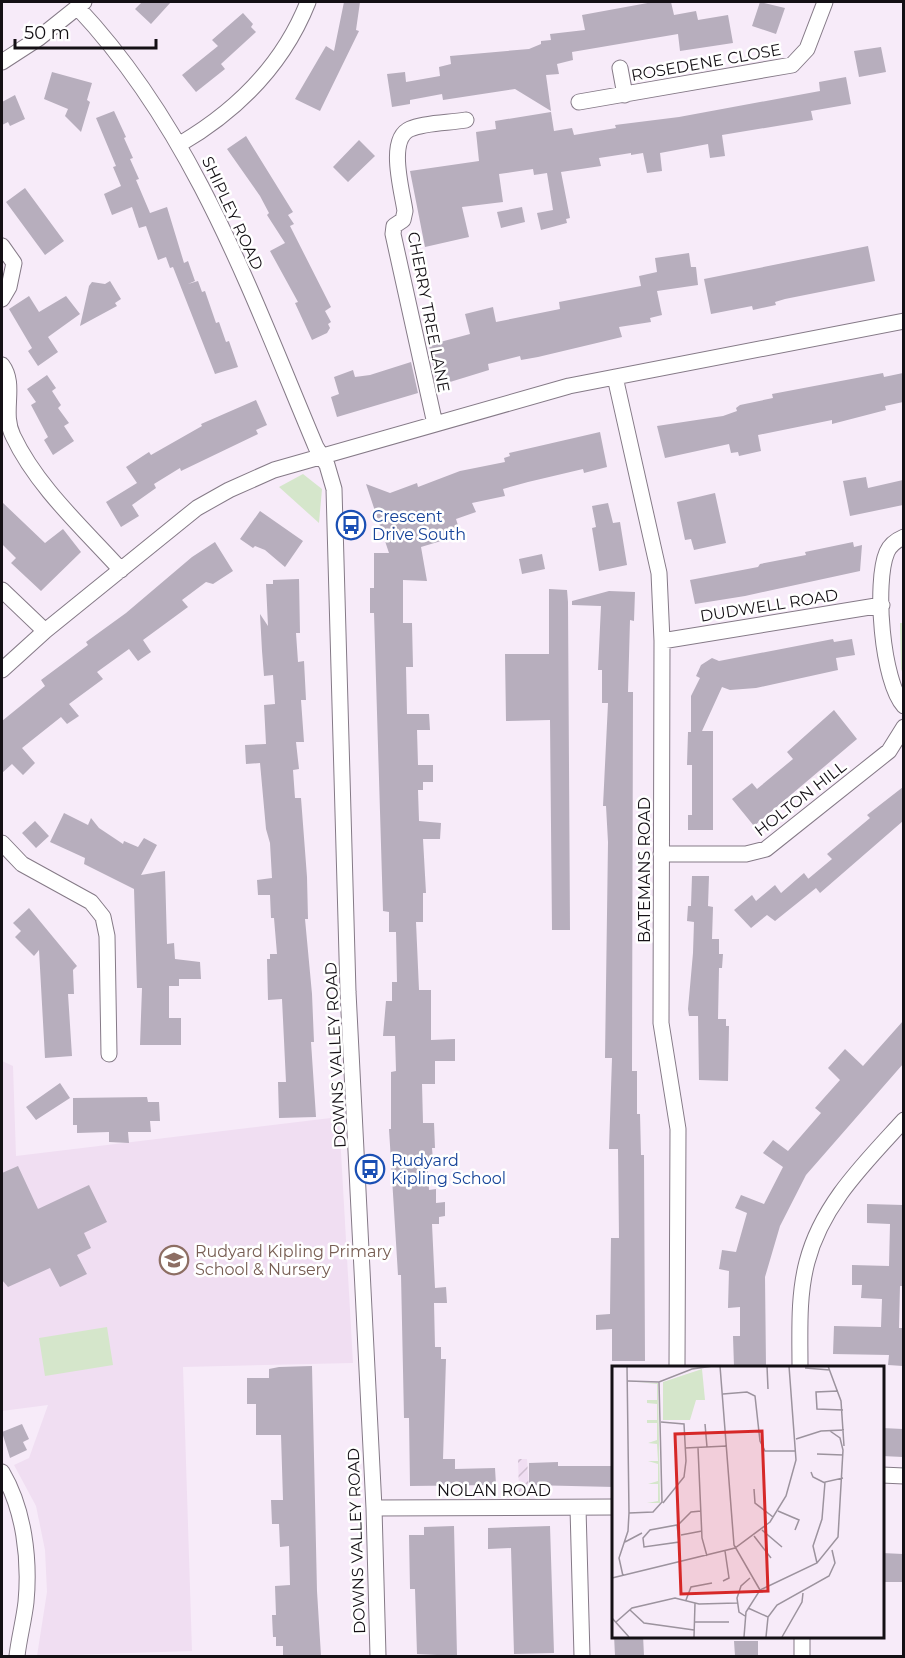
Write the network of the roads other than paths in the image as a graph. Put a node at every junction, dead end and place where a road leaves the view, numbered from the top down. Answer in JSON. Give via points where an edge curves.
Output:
{"nodes":[{"id":1,"x":308,"y":2,"type":"edge"},
{"id":2,"x":825,"y":2,"type":"edge"},
{"id":3,"x":81,"y":5,"type":"edge"},
{"id":4,"x":2,"y":62,"type":"edge"},
{"id":5,"x":620,"y":68,"type":"dead end"},
{"id":6,"x":625,"y":95,"type":"junction"},
{"id":7,"x":579,"y":102,"type":"dead end"},
{"id":8,"x":466,"y":120,"type":"dead end"},
{"id":9,"x":180,"y":144,"type":"junction"},
{"id":10,"x":2,"y":246,"type":"edge"},
{"id":11,"x":2,"y":299,"type":"edge"},
{"id":12,"x":903,"y":321,"type":"edge"},
{"id":13,"x":2,"y":365,"type":"edge"},
{"id":14,"x":615,"y":377,"type":"junction"},
{"id":15,"x":435,"y":424,"type":"junction"},
{"id":16,"x":322,"y":454,"type":"junction"},
{"id":17,"x":903,"y":537,"type":"edge"},
{"id":18,"x":121,"y":570,"type":"junction"},
{"id":19,"x":2,"y":590,"type":"edge"},
{"id":20,"x":882,"y":605,"type":"junction"},
{"id":21,"x":45,"y":631,"type":"junction"},
{"id":22,"x":662,"y":641,"type":"junction"},
{"id":23,"x":2,"y":670,"type":"edge"},
{"id":24,"x":903,"y":706,"type":"edge"},
{"id":25,"x":903,"y":727,"type":"edge"},
{"id":26,"x":2,"y":843,"type":"edge"},
{"id":27,"x":662,"y":854,"type":"junction"},
{"id":28,"x":109,"y":1054,"type":"dead end"},
{"id":29,"x":903,"y":1120,"type":"edge"},
{"id":30,"x":677,"y":1366,"type":"edge"},
{"id":31,"x":800,"y":1366,"type":"edge"},
{"id":32,"x":2,"y":1472,"type":"edge"},
{"id":33,"x":884,"y":1475,"type":"edge"},
{"id":34,"x":903,"y":1476,"type":"edge"},
{"id":35,"x":612,"y":1507,"type":"edge"},
{"id":36,"x":374,"y":1508,"type":"junction"},
{"id":37,"x":578,"y":1508,"type":"junction"},
{"id":38,"x":802,"y":1637,"type":"edge"},
{"id":39,"x":16,"y":1656,"type":"edge"},
{"id":40,"x":378,"y":1656,"type":"edge"},
{"id":41,"x":582,"y":1656,"type":"edge"},
{"id":42,"x":802,"y":1656,"type":"edge"}],
"edges":[{"from":1,"to":9,"type":"street","via":[[285,49],[265,76],[229,110]]},
{"from":2,"to":6,"type":"street","name":"ROSEDENE CLOSE","via":[[807,49],[792,64]]},
{"from":3,"to":4,"type":"street"},
{"from":3,"to":9,"type":"street","name":"SHIPLEY ROAD"},
{"from":5,"to":6,"type":"street","name":"ROSEDENE CLOSE"},
{"from":6,"to":7,"type":"street","name":"ROSEDENE CLOSE"},
{"from":8,"to":15,"type":"street","name":"CHERRY TREE LANE","via":[[411,128],[396,145],[405,211],[393,234]]},
{"from":9,"to":16,"type":"street","name":"SHIPLEY ROAD","via":[[224,231]]},
{"from":10,"to":11,"type":"street","via":[[14,262],[14,271]]},
{"from":12,"to":14,"type":"street"},
{"from":13,"to":18,"type":"street","via":[[9,379],[10,428],[22,453],[55,497]]},
{"from":14,"to":15,"type":"street"},
{"from":14,"to":22,"type":"street","name":"BATEMANS ROAD","via":[[659,573]]},
{"from":15,"to":16,"type":"street"},
{"from":16,"to":18,"type":"street","via":[[274,470],[197,508]]},
{"from":16,"to":36,"type":"street","name":"DOWNS VALLEY ROAD","via":[[334,489],[348,992]]},
{"from":17,"to":20,"type":"street","via":[[893,544],[885,560]]},
{"from":18,"to":21,"type":"street"},
{"from":19,"to":21,"type":"street"},
{"from":20,"to":22,"type":"street","name":"DUDWELL ROAD"},
{"from":20,"to":24,"type":"street","via":[[888,673]]},
{"from":21,"to":23,"type":"street"},
{"from":22,"to":27,"type":"street","name":"BATEMANS ROAD"},
{"from":25,"to":27,"type":"street","name":"HOLTON HILL","via":[[881,758],[766,849],[746,854]]},
{"from":26,"to":28,"type":"street","via":[[22,864],[83,898],[103,916],[107,936]]},
{"from":27,"to":30,"type":"street","name":"BATEMANS ROAD","via":[[660,1023],[678,1129]]},
{"from":29,"to":31,"type":"street","via":[[840,1192],[816,1234],[804,1277]]},
{"from":32,"to":39,"type":"street","via":[[21,1522],[27,1556],[26,1604]]},
{"from":33,"to":34,"type":"street"},
{"from":35,"to":37,"type":"street","name":"NOLAN ROAD"},
{"from":36,"to":37,"type":"street","name":"NOLAN ROAD"},
{"from":36,"to":40,"type":"street","name":"DOWNS VALLEY ROAD"},
{"from":37,"to":41,"type":"street"},
{"from":38,"to":42,"type":"street"}]}
